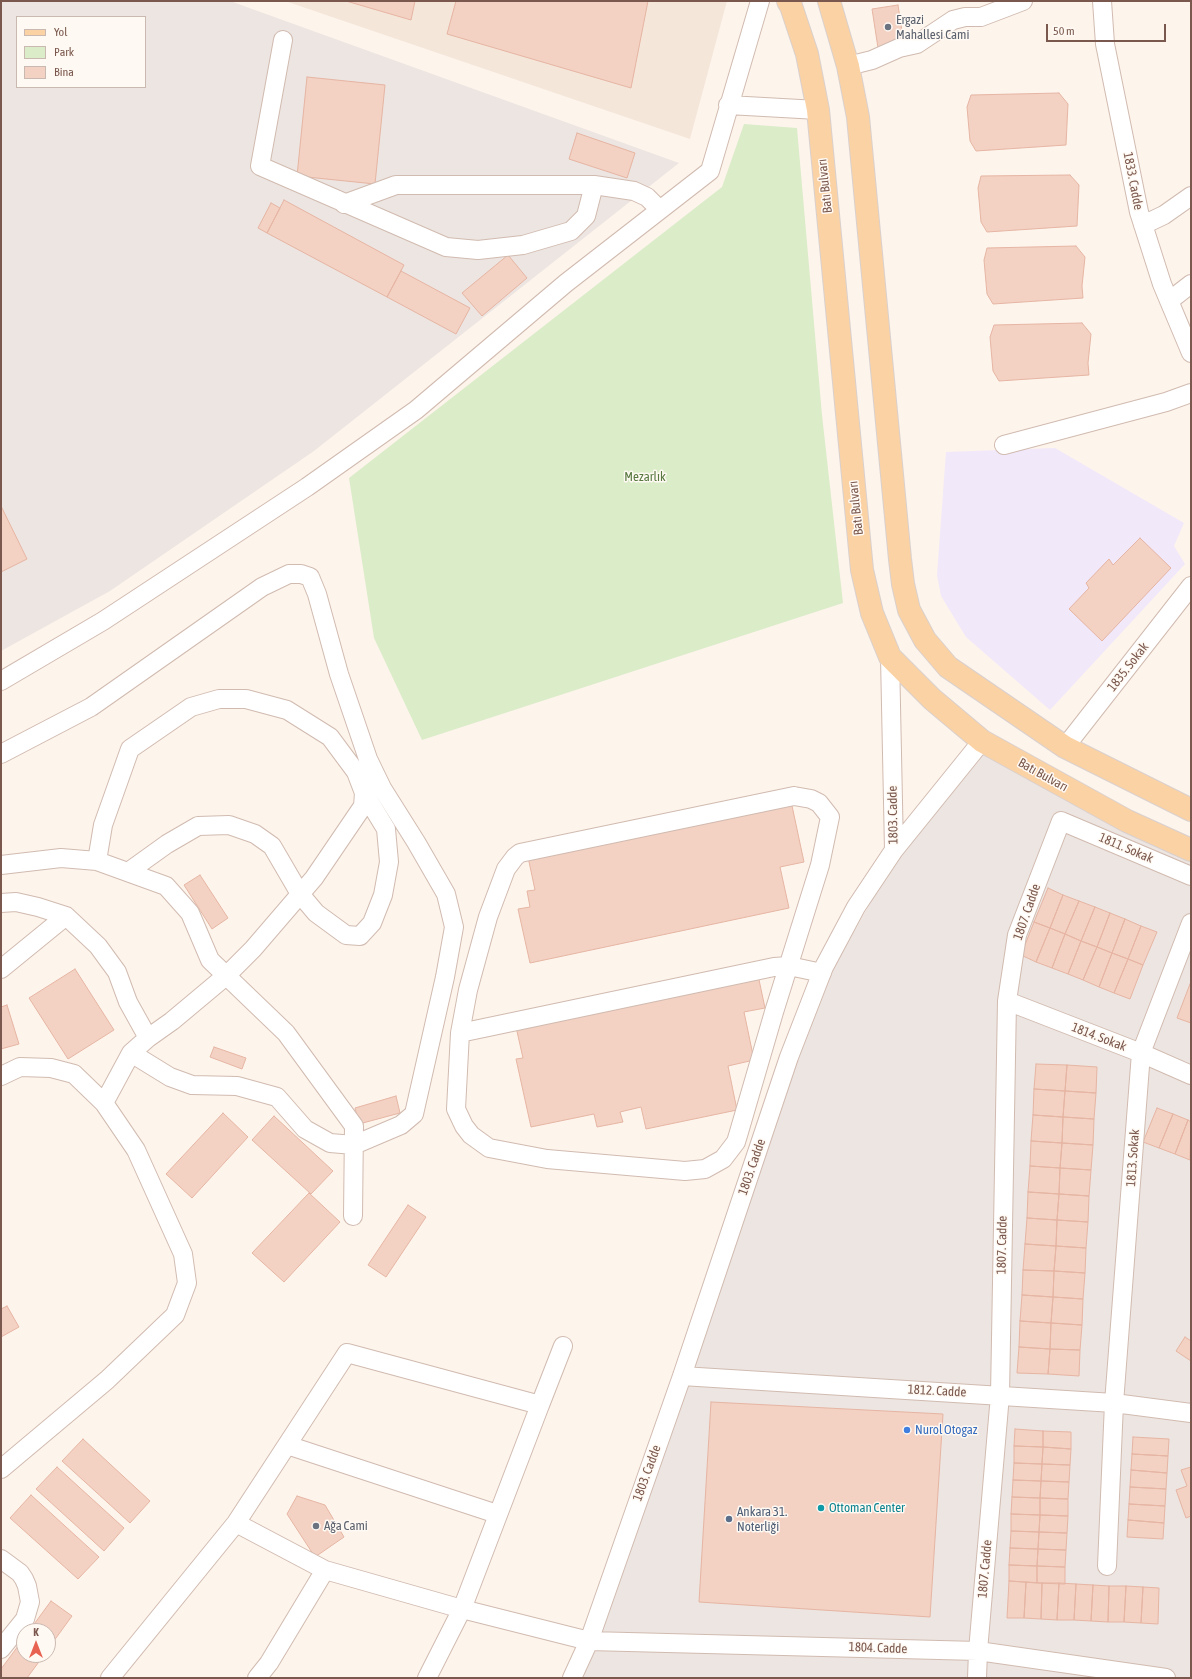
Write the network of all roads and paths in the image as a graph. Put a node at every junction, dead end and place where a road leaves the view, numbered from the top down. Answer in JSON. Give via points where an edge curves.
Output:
{"nodes":[{"id":1,"x":760,"y":1,"type":"edge"},
{"id":2,"x":788,"y":1,"type":"edge"},
{"id":3,"x":829,"y":1,"type":"edge"},
{"id":4,"x":1022,"y":1,"type":"edge"},
{"id":5,"x":1102,"y":1,"type":"edge"},
{"id":6,"x":283,"y":40,"type":"dead end"},
{"id":7,"x":848,"y":66,"type":"junction"},
{"id":8,"x":728,"y":105,"type":"junction"},
{"id":9,"x":818,"y":110,"type":"junction"},
{"id":10,"x":594,"y":185,"type":"junction"},
{"id":11,"x":1191,"y":196,"type":"edge"},
{"id":12,"x":344,"y":204,"type":"junction"},
{"id":13,"x":659,"y":209,"type":"junction"},
{"id":14,"x":1143,"y":225,"type":"junction"},
{"id":15,"x":1191,"y":284,"type":"edge"},
{"id":16,"x":1169,"y":301,"type":"junction"},
{"id":17,"x":1191,"y":354,"type":"edge"},
{"id":18,"x":1191,"y":393,"type":"edge"},
{"id":19,"x":1004,"y":445,"type":"dead end"},
{"id":20,"x":1191,"y":586,"type":"edge"},
{"id":21,"x":890,"y":657,"type":"junction"},
{"id":22,"x":1,"y":681,"type":"edge"},
{"id":23,"x":982,"y":741,"type":"junction"},
{"id":24,"x":1065,"y":748,"type":"junction"},
{"id":25,"x":1,"y":754,"type":"edge"},
{"id":26,"x":382,"y":788,"type":"junction"},
{"id":27,"x":364,"y":793,"type":"junction"},
{"id":28,"x":1191,"y":810,"type":"edge"},
{"id":29,"x":1061,"y":821,"type":"joint"},
{"id":30,"x":894,"y":850,"type":"junction"},
{"id":31,"x":1191,"y":850,"type":"edge"},
{"id":32,"x":97,"y":860,"type":"junction"},
{"id":33,"x":1,"y":865,"type":"edge"},
{"id":34,"x":128,"y":872,"type":"junction"},
{"id":35,"x":1191,"y":876,"type":"edge"},
{"id":36,"x":300,"y":894,"type":"junction"},
{"id":37,"x":1,"y":903,"type":"edge"},
{"id":38,"x":66,"y":916,"type":"junction"},
{"id":39,"x":1191,"y":923,"type":"edge"},
{"id":40,"x":789,"y":966,"type":"junction"},
{"id":41,"x":1,"y":970,"type":"edge"},
{"id":42,"x":822,"y":972,"type":"junction"},
{"id":43,"x":227,"y":975,"type":"junction"},
{"id":44,"x":1006,"y":1001,"type":"junction"},
{"id":45,"x":460,"y":1033,"type":"junction"},
{"id":46,"x":148,"y":1038,"type":"junction"},
{"id":47,"x":131,"y":1053,"type":"junction"},
{"id":48,"x":1141,"y":1053,"type":"junction"},
{"id":49,"x":1191,"y":1075,"type":"edge"},
{"id":50,"x":1,"y":1076,"type":"edge"},
{"id":51,"x":104,"y":1103,"type":"junction"},
{"id":52,"x":354,"y":1145,"type":"junction"},
{"id":53,"x":353,"y":1216,"type":"dead end"},
{"id":54,"x":563,"y":1346,"type":"dead end"},
{"id":55,"x":682,"y":1376,"type":"junction"},
{"id":56,"x":1000,"y":1395,"type":"junction"},
{"id":57,"x":1114,"y":1403,"type":"junction"},
{"id":58,"x":540,"y":1405,"type":"junction"},
{"id":59,"x":1191,"y":1413,"type":"edge"},
{"id":60,"x":287,"y":1445,"type":"junction"},
{"id":61,"x":1,"y":1469,"type":"edge"},
{"id":62,"x":497,"y":1514,"type":"junction"},
{"id":63,"x":236,"y":1523,"type":"junction"},
{"id":64,"x":1,"y":1559,"type":"edge"},
{"id":65,"x":1107,"y":1566,"type":"dead end"},
{"id":66,"x":325,"y":1570,"type":"junction"},
{"id":67,"x":462,"y":1609,"type":"junction"},
{"id":68,"x":588,"y":1641,"type":"junction"},
{"id":69,"x":1,"y":1649,"type":"edge"},
{"id":70,"x":978,"y":1651,"type":"junction"},
{"id":71,"x":110,"y":1678,"type":"edge"},
{"id":72,"x":257,"y":1678,"type":"edge"},
{"id":73,"x":427,"y":1678,"type":"edge"},
{"id":74,"x":572,"y":1678,"type":"edge"},
{"id":75,"x":977,"y":1678,"type":"edge"},
{"id":76,"x":1166,"y":1678,"type":"edge"}],
"edges":[{"from":1,"to":8,"type":"street"},
{"from":2,"to":9,"type":"main road","name":"Batı Bulvarı","via":[[807,54]]},
{"from":3,"to":7,"type":"main road"},
{"from":4,"to":7,"type":"street","via":[[981,17],[953,20],[917,44]]},
{"from":5,"to":14,"type":"street","name":"1833. Cadde","via":[[1105,44]]},
{"from":6,"to":12,"type":"street","via":[[260,166]]},
{"from":7,"to":24,"type":"main road","via":[[858,117],[900,565],[909,610],[925,640],[948,667]]},
{"from":8,"to":9,"type":"street"},
{"from":8,"to":13,"type":"street","via":[[710,171]]},
{"from":9,"to":21,"type":"main road","name":"Batı Bulvarı","via":[[862,570],[872,613]]},
{"from":10,"to":12,"type":"street","via":[[396,185]]},
{"from":10,"to":12,"type":"street","via":[[586,216],[571,231],[523,245],[478,250],[446,247]]},
{"from":10,"to":13,"type":"street","via":[[634,190],[647,197]]},
{"from":11,"to":14,"type":"street","via":[[1164,215]]},
{"from":13,"to":22,"type":"street","via":[[566,283],[416,410],[307,487],[110,616]]},
{"from":14,"to":16,"type":"street","name":"1833. Cadde"},
{"from":15,"to":16,"type":"street"},
{"from":16,"to":17,"type":"street","name":"1833. Cadde"},
{"from":18,"to":19,"type":"street"},
{"from":20,"to":24,"type":"street","name":"1835. Sokak"},
{"from":21,"to":23,"type":"main road","name":"Batı Bulvarı","via":[[932,699]]},
{"from":21,"to":30,"type":"street","name":"1803. Cadde"},
{"from":23,"to":30,"type":"street"},
{"from":23,"to":31,"type":"main road","name":"Batı Bulvarı","via":[[1127,821]]},
{"from":24,"to":28,"type":"main road"},
{"from":25,"to":26,"type":"street","via":[[91,707],[262,587],[290,574],[301,574],[310,577],[317,594],[339,674],[368,759]]},
{"from":26,"to":27,"type":"street"},
{"from":26,"to":52,"type":"street","via":[[446,894],[454,927],[414,1114],[401,1125]]},
{"from":27,"to":32,"type":"street","via":[[356,772],[330,737],[287,710],[246,699],[219,699],[191,707],[130,749],[103,825]]},
{"from":27,"to":36,"type":"street","via":[[362,806],[314,878]]},
{"from":27,"to":36,"type":"street","via":[[386,829],[389,862],[383,895],[372,923],[360,936],[346,935],[316,913]]},
{"from":29,"to":35,"type":"street","name":"1811. Sokak"},
{"from":29,"to":44,"type":"street","name":"1807. Cadde","via":[[1017,935]]},
{"from":30,"to":42,"type":"street","name":"1803. Cadde","via":[[856,907]]},
{"from":32,"to":33,"type":"street","via":[[61,858]]},
{"from":32,"to":34,"type":"street"},
{"from":34,"to":36,"type":"street","via":[[198,826],[229,825],[255,834],[272,846]]},
{"from":34,"to":43,"type":"street","via":[[166,886],[190,914],[210,960]]},
{"from":36,"to":43,"type":"street"},
{"from":37,"to":38,"type":"street","via":[[16,902]]},
{"from":38,"to":41,"type":"street"},
{"from":38,"to":46,"type":"street","via":[[98,946],[117,972],[128,1002]]},
{"from":39,"to":48,"type":"street","name":"1813. Sokak"},
{"from":40,"to":42,"type":"street"},
{"from":40,"to":45,"type":"street","via":[[774,967]]},
{"from":40,"to":45,"type":"street","via":[[736,1142],[723,1159],[705,1169],[695,1171],[547,1159],[489,1148],[479,1142],[464,1126],[456,1110]]},
{"from":40,"to":45,"type":"street","via":[[820,864],[830,817],[819,803],[794,796],[520,853],[506,869],[488,917],[468,990]]},
{"from":42,"to":55,"type":"street","name":"1803. Cadde","via":[[789,1057]]},
{"from":43,"to":46,"type":"street"},
{"from":43,"to":52,"type":"street","via":[[286,1033],[334,1096],[354,1126]]},
{"from":44,"to":48,"type":"street","name":"1814. Sokak"},
{"from":44,"to":56,"type":"street","name":"1807. Cadde"},
{"from":46,"to":47,"type":"street"},
{"from":47,"to":51,"type":"street"},
{"from":47,"to":52,"type":"street","via":[[170,1077],[192,1085],[237,1086],[277,1097],[305,1129],[330,1143]]},
{"from":48,"to":49,"type":"street","name":"1814. Sokak"},
{"from":48,"to":57,"type":"street","name":"1813. Sokak"},
{"from":50,"to":51,"type":"street","via":[[20,1068],[51,1068],[74,1074]]},
{"from":51,"to":61,"type":"street","via":[[136,1150],[183,1254],[187,1283],[175,1315],[107,1380]]},
{"from":52,"to":53,"type":"street"},
{"from":54,"to":58,"type":"street"},
{"from":55,"to":56,"type":"street","name":"1812. Cadde"},
{"from":55,"to":68,"type":"street","name":"1803. Cadde"},
{"from":56,"to":57,"type":"street","name":"1812. Cadde"},
{"from":56,"to":70,"type":"street","name":"1807. Cadde"},
{"from":57,"to":59,"type":"street","name":"1812. Cadde"},
{"from":57,"to":65,"type":"street","name":"1813. Sokak"},
{"from":58,"to":60,"type":"street","via":[[347,1353]]},
{"from":58,"to":62,"type":"street"},
{"from":60,"to":62,"type":"street"},
{"from":60,"to":63,"type":"street"},
{"from":62,"to":67,"type":"street"},
{"from":63,"to":66,"type":"street","name":"1804. Cadde"},
{"from":63,"to":71,"type":"street"},
{"from":64,"to":69,"type":"street","via":[[20,1573],[28,1586],[30,1602],[25,1619]]},
{"from":66,"to":67,"type":"street","name":"1804. Cadde"},
{"from":66,"to":72,"type":"street","via":[[269,1663]]},
{"from":67,"to":68,"type":"street","name":"1804. Cadde"},
{"from":67,"to":73,"type":"street"},
{"from":68,"to":70,"type":"street","name":"1804. Cadde"},
{"from":68,"to":74,"type":"street","name":"1803. Cadde"},
{"from":70,"to":75,"type":"street","name":"1807. Cadde"},
{"from":70,"to":76,"type":"street","name":"1804. Cadde"}]}
